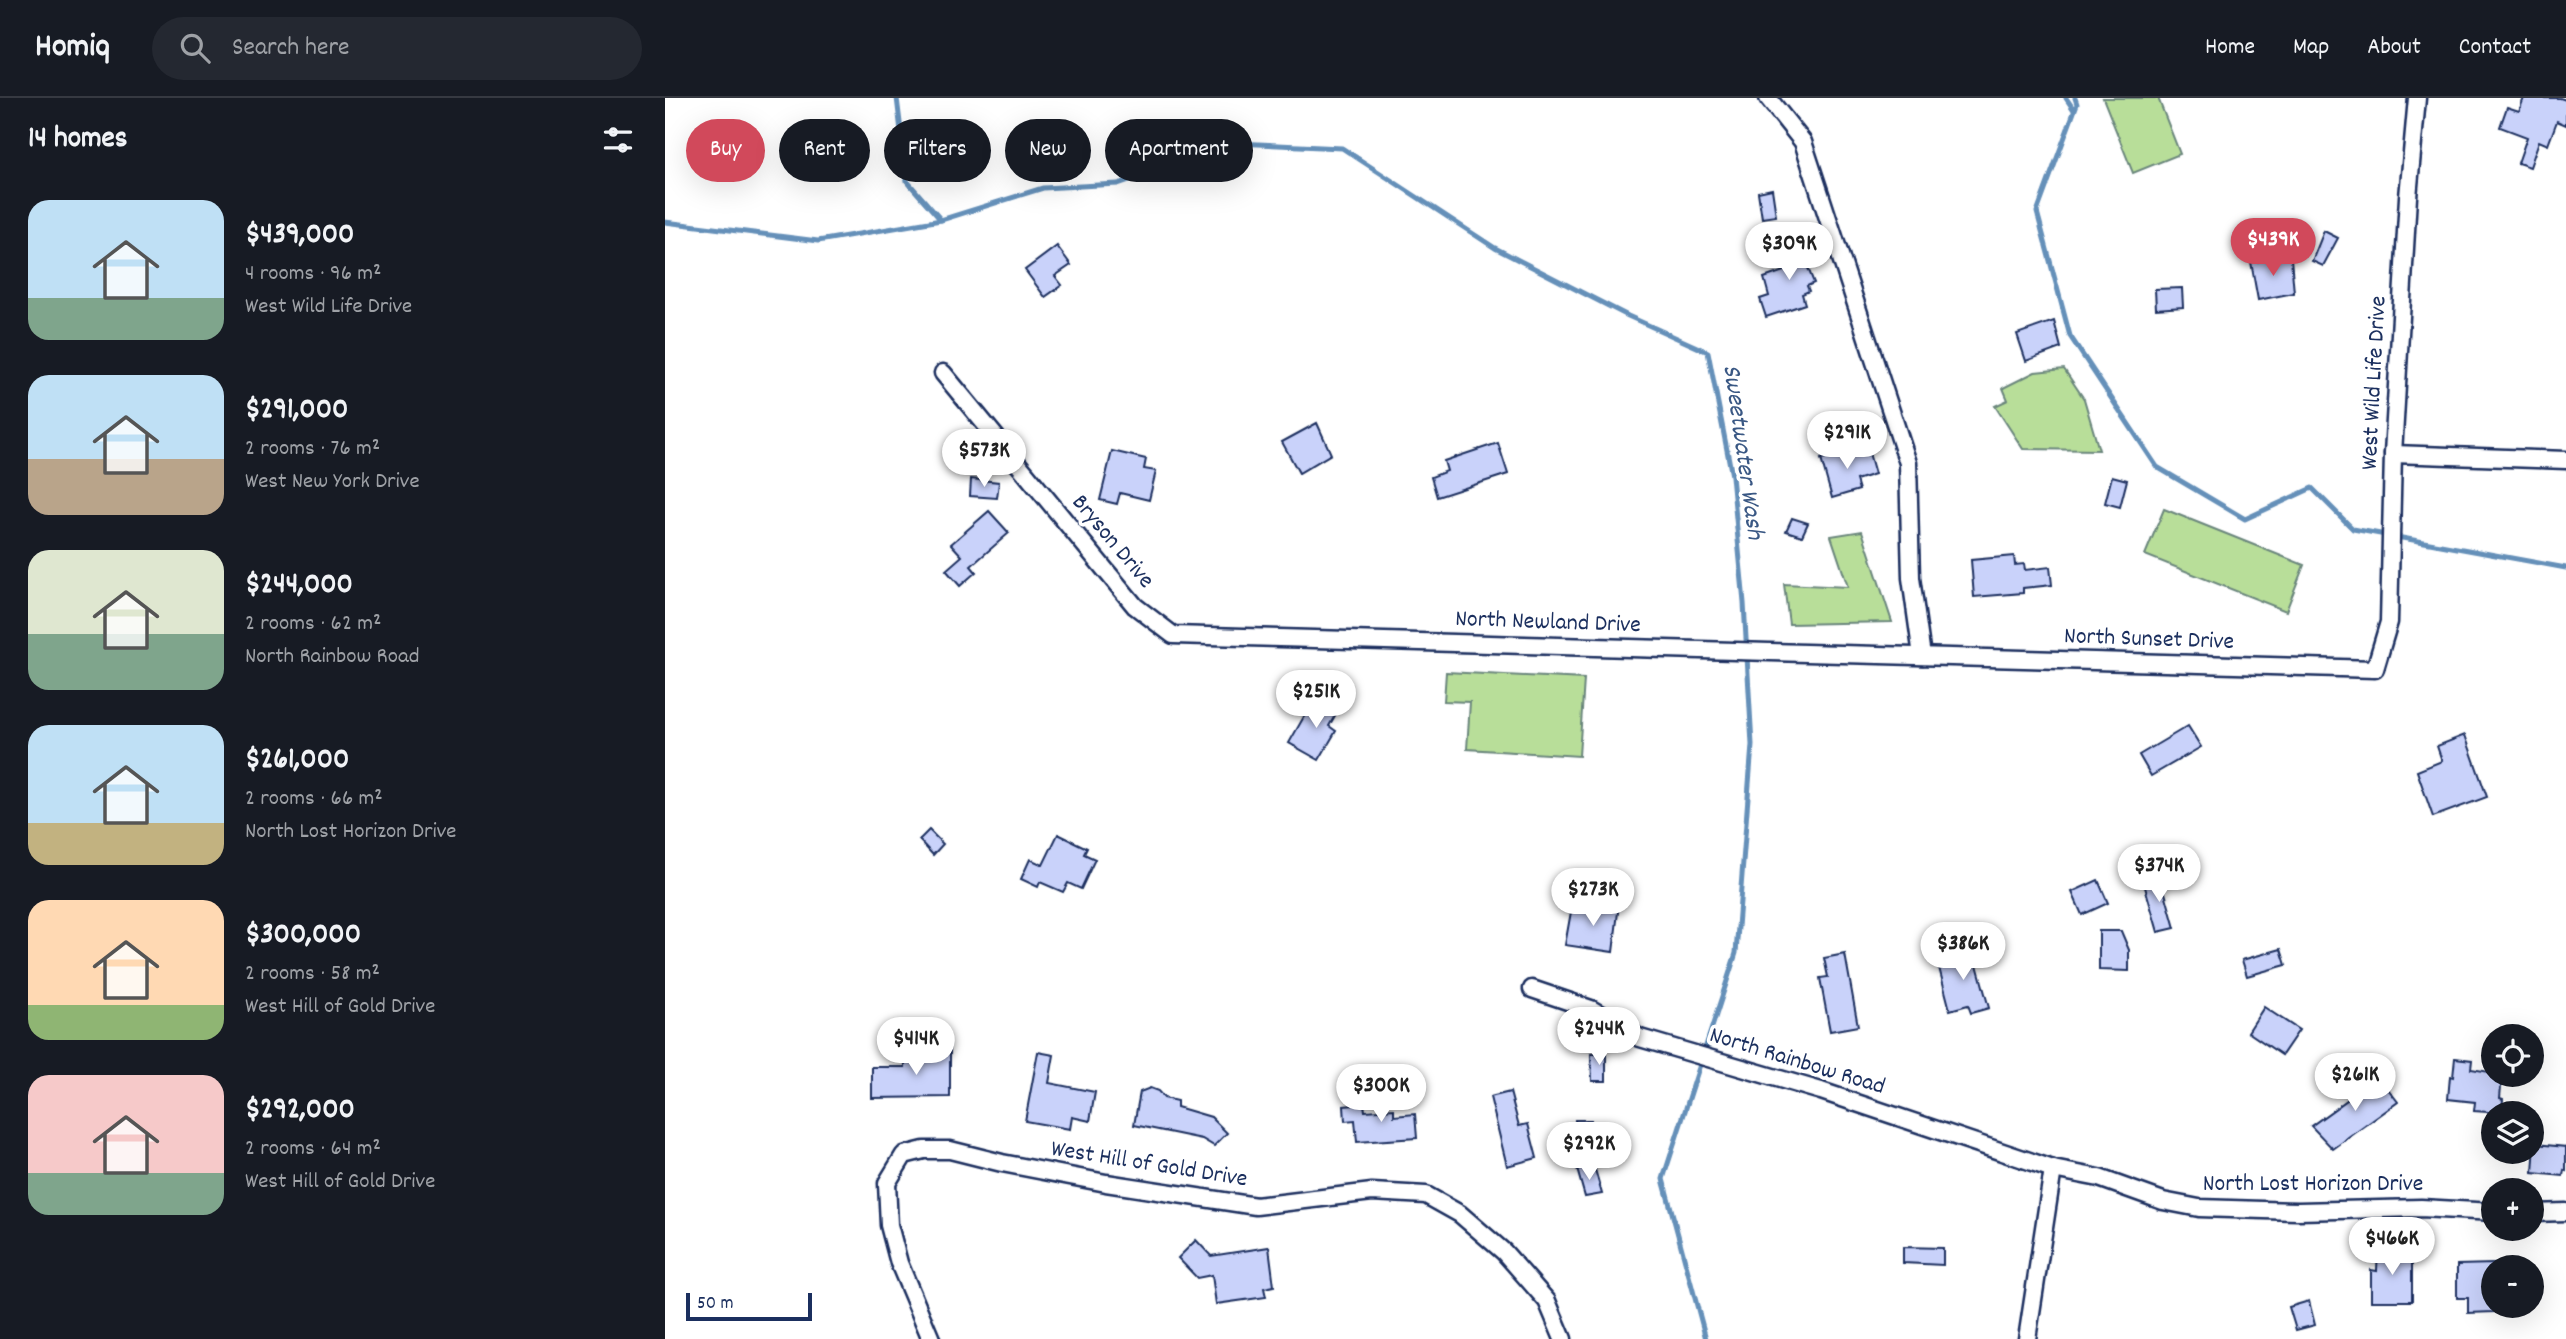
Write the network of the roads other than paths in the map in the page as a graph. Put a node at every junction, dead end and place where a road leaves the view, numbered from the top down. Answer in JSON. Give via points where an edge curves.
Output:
{"nodes":[{"id":1,"x":1768,"y":98,"type":"edge"},
{"id":2,"x":2417,"y":98,"type":"edge"},
{"id":3,"x":943,"y":373,"type":"dead end"},
{"id":4,"x":2393,"y":454,"type":"junction"},
{"id":5,"x":2566,"y":460,"type":"edge"},
{"id":6,"x":1173,"y":635,"type":"joint"},
{"id":7,"x":1922,"y":656,"type":"junction"},
{"id":8,"x":2375,"y":668,"type":"joint"},
{"id":9,"x":1532,"y":989,"type":"dead end"},
{"id":10,"x":2053,"y":1169,"type":"junction"},
{"id":11,"x":2481,"y":1211,"type":"edge"},
{"id":12,"x":2566,"y":1212,"type":"edge"},
{"id":13,"x":2544,"y":1213,"type":"edge"},
{"id":14,"x":931,"y":1339,"type":"edge"},
{"id":15,"x":1563,"y":1339,"type":"edge"},
{"id":16,"x":2027,"y":1339,"type":"edge"}],
"edges":[{"from":1,"to":7,"type":"street","via":[[1803,142],[1908,463],[1911,578]]},
{"from":2,"to":4,"type":"street","name":"West Wild Life Drive"},
{"from":3,"to":6,"type":"street","name":"Bryson Drive","via":[[1135,606]]},
{"from":4,"to":5,"type":"street"},
{"from":4,"to":8,"type":"street","name":"West Wild Life Drive","via":[[2389,622]]},
{"from":6,"to":7,"type":"street","name":"North Newland Drive"},
{"from":7,"to":8,"type":"street","name":"North Sunset Drive"},
{"from":9,"to":10,"type":"street","name":"North Rainbow Road","via":[[1591,1009],[1640,1038],[1821,1091]]},
{"from":10,"to":11,"type":"street","name":"North Lost Horizon Drive","via":[[2199,1208]]},
{"from":10,"to":16,"type":"street"},
{"from":12,"to":13,"type":"street"},
{"from":14,"to":15,"type":"street","name":"West Hill of Gold Drive","via":[[899,1263],[889,1225],[887,1183],[904,1155],[924,1150],[950,1150],[1106,1183],[1256,1206],[1372,1192],[1426,1195],[1460,1214],[1504,1252],[1547,1301]]}]}
